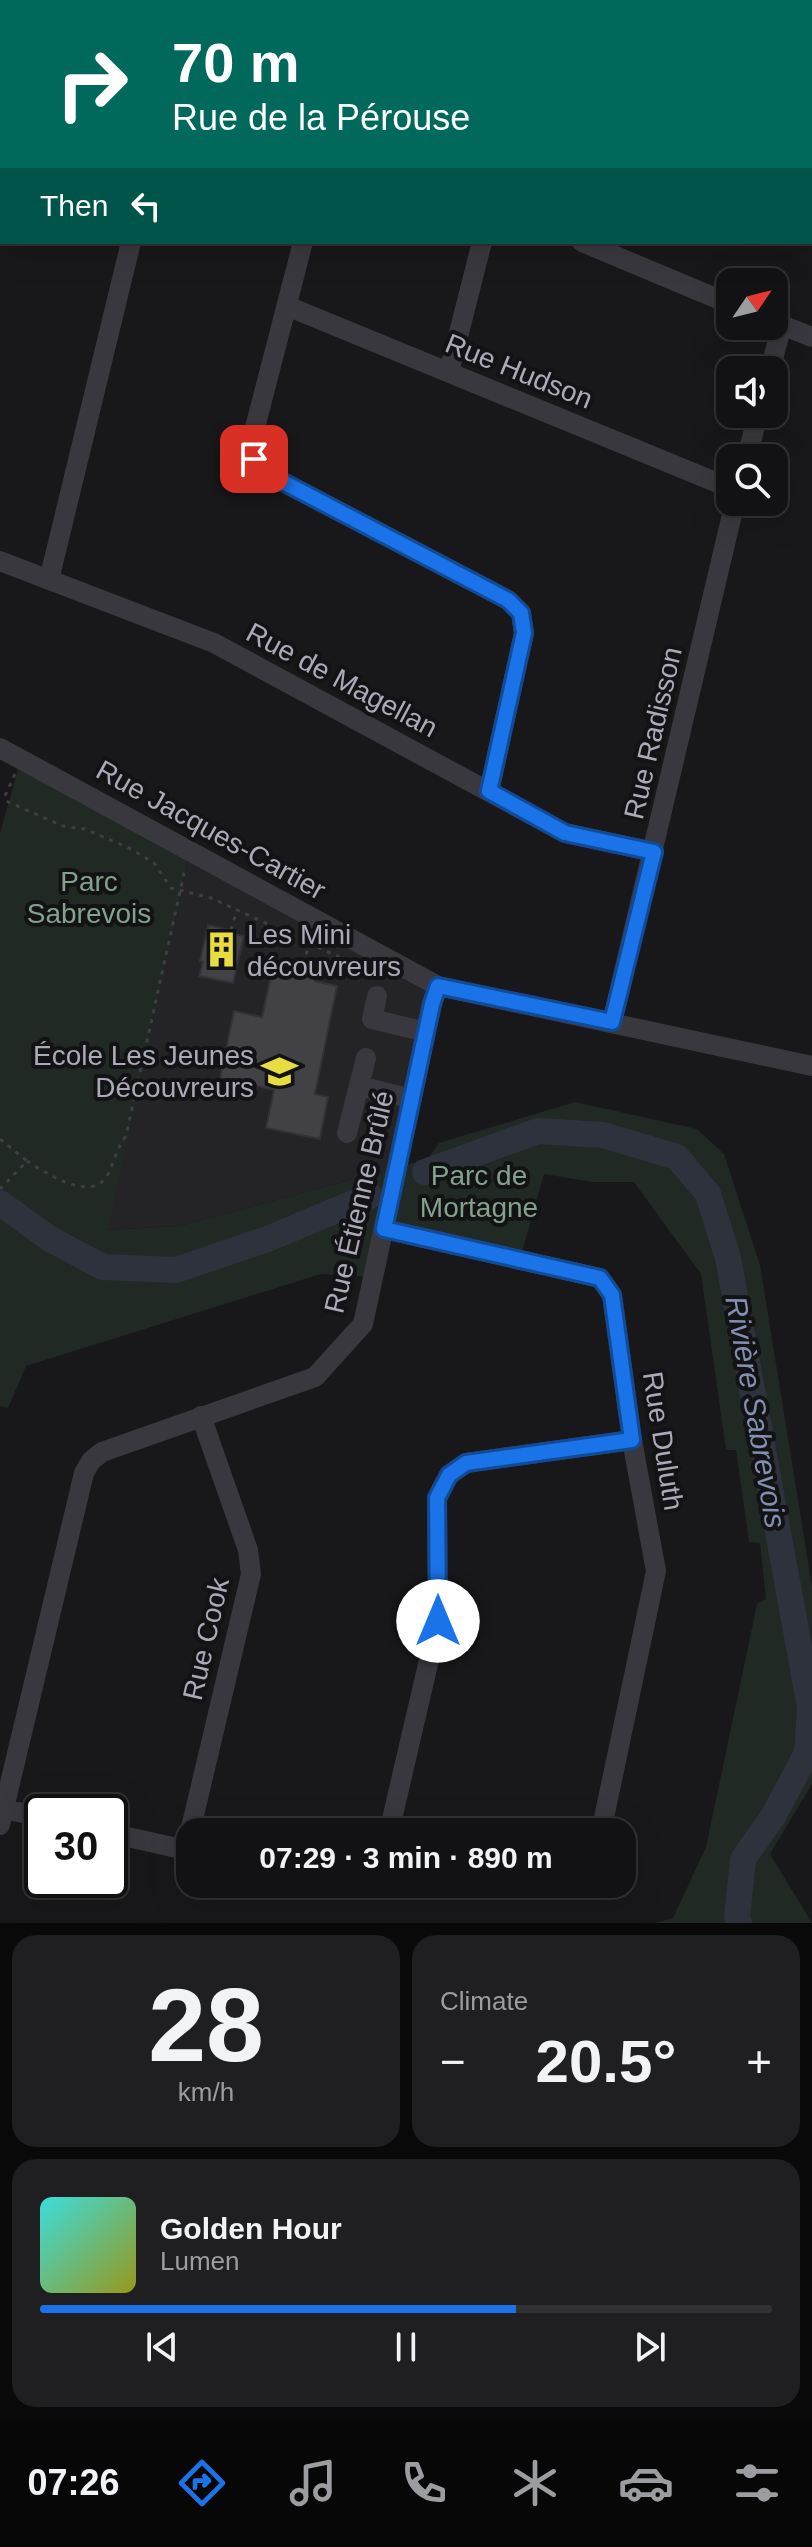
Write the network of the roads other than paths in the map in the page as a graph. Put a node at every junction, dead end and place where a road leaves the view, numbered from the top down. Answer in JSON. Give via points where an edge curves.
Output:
{"nodes":[{"id":1,"x":131,"y":244,"type":"edge"},
{"id":2,"x":302,"y":244,"type":"edge"},
{"id":3,"x":481,"y":244,"type":"edge"},
{"id":4,"x":587,"y":244,"type":"edge"},
{"id":5,"x":716,"y":298,"type":"edge"},
{"id":6,"x":287,"y":306,"type":"junction"},
{"id":7,"x":788,"y":328,"type":"edge"},
{"id":8,"x":812,"y":337,"type":"edge"},
{"id":9,"x":449,"y":372,"type":"junction"},
{"id":10,"x":716,"y":482,"type":"edge"},
{"id":11,"x":732,"y":516,"type":"edge"},
{"id":12,"x":0,"y":561,"type":"edge"},
{"id":13,"x":49,"y":580,"type":"junction"},
{"id":14,"x":0,"y":748,"type":"edge"},
{"id":15,"x":489,"y":791,"type":"junction"},
{"id":16,"x":654,"y":852,"type":"junction"},
{"id":17,"x":438,"y":986,"type":"junction"},
{"id":18,"x":382,"y":988,"type":"road end"},
{"id":19,"x":612,"y":1022,"type":"junction"},
{"id":20,"x":426,"y":1032,"type":"junction"},
{"id":21,"x":366,"y":1058,"type":"dead end"},
{"id":22,"x":812,"y":1066,"type":"edge"},
{"id":23,"x":359,"y":1086,"type":"junction"},
{"id":24,"x":412,"y":1099,"type":"junction"},
{"id":25,"x":347,"y":1133,"type":"dead end"},
{"id":26,"x":384,"y":1229,"type":"junction"},
{"id":27,"x":201,"y":1416,"type":"junction"},
{"id":28,"x":632,"y":1440,"type":"junction"},
{"id":29,"x":2,"y":1817,"type":"edge"},
{"id":30,"x":24,"y":1817,"type":"edge"},
{"id":31,"x":195,"y":1818,"type":"edge"},
{"id":32,"x":392,"y":1818,"type":"edge"},
{"id":33,"x":604,"y":1818,"type":"edge"},
{"id":34,"x":128,"y":1835,"type":"edge"},
{"id":35,"x":176,"y":1841,"type":"edge"}],
"edges":[{"from":1,"to":13,"type":"street"},
{"from":2,"to":6,"type":"street"},
{"from":3,"to":9,"type":"street"},
{"from":4,"to":5,"type":"street"},
{"from":6,"to":9,"type":"street","name":"Rue Hudson"},
{"from":6,"to":15,"type":"street","via":[[251,443],[254,459],[264,472],[508,600],[521,613],[524,633]]},
{"from":7,"to":8,"type":"street"},
{"from":9,"to":10,"type":"street","name":"Rue Hudson"},
{"from":11,"to":16,"type":"street","name":"Rue Radisson"},
{"from":12,"to":13,"type":"street","name":"Rue de Magellan"},
{"from":13,"to":15,"type":"street","name":"Rue de Magellan","via":[[214,643]]},
{"from":14,"to":17,"type":"street","name":"Rue Jacques-Cartier"},
{"from":15,"to":16,"type":"street","name":"Rue de Magellan","via":[[565,833]]},
{"from":16,"to":19,"type":"street","name":"Rue Radisson"},
{"from":17,"to":19,"type":"street","name":"Rue Jacques-Cartier"},
{"from":17,"to":20,"type":"street","name":"Rue Étienne Brûlé"},
{"from":18,"to":20,"type":"street","via":[[372,1019]]},
{"from":19,"to":22,"type":"street","name":"Rue Jacques-Cartier"},
{"from":20,"to":24,"type":"street","name":"Rue Étienne Brûlé"},
{"from":21,"to":23,"type":"street"},
{"from":23,"to":24,"type":"street"},
{"from":23,"to":25,"type":"street"},
{"from":24,"to":26,"type":"street","name":"Rue Étienne Brûlé"},
{"from":26,"to":27,"type":"street","name":"Rue Étienne Brûlé","via":[[363,1324],[315,1377]]},
{"from":26,"to":28,"type":"street","name":"Rue Duluth","via":[[600,1278],[612,1295]]},
{"from":27,"to":29,"type":"street","name":"Rue Étienne Brûlé","via":[[102,1452],[84,1473]]},
{"from":27,"to":31,"type":"street","name":"Rue Cook","via":[[248,1550],[251,1574]]},
{"from":28,"to":32,"type":"street","via":[[466,1463],[449,1475],[437,1498],[438,1621]]},
{"from":28,"to":33,"type":"street","name":"Rue Duluth","via":[[656,1571]]},
{"from":29,"to":30,"type":"street"},
{"from":34,"to":35,"type":"street"}]}
